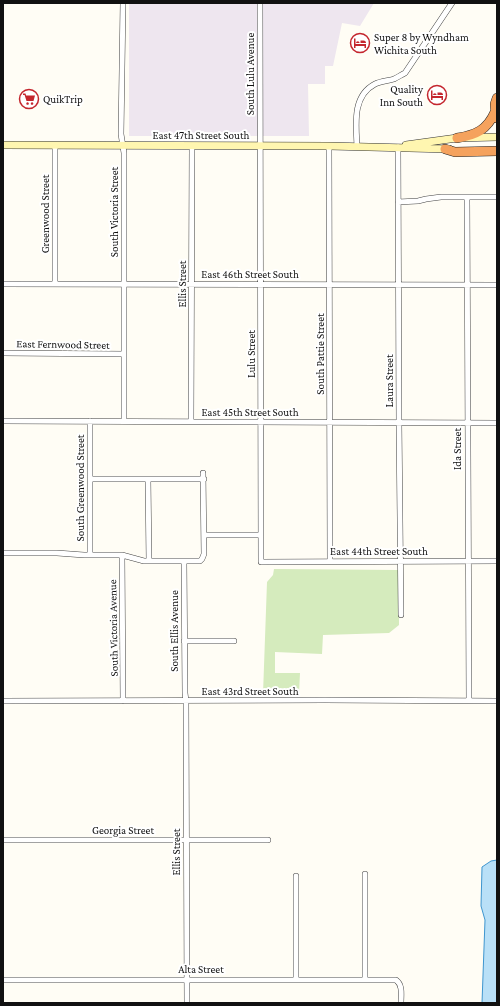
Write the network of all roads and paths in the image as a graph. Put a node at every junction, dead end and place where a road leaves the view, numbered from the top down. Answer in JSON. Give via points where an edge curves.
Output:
{"nodes":[{"id":1,"x":123,"y":3,"type":"edge"},
{"id":2,"x":260,"y":3,"type":"edge"},
{"id":3,"x":452,"y":3,"type":"edge"},
{"id":4,"x":497,"y":98,"type":"edge"},
{"id":5,"x":496,"y":116,"type":"edge"},
{"id":6,"x":497,"y":137,"type":"edge"},
{"id":7,"x":457,"y":138,"type":"junction"},
{"id":8,"x":3,"y":145,"type":"edge"},
{"id":9,"x":55,"y":145,"type":"junction"},
{"id":10,"x":123,"y":146,"type":"junction"},
{"id":11,"x":192,"y":146,"type":"junction"},
{"id":12,"x":260,"y":146,"type":"junction"},
{"id":13,"x":329,"y":146,"type":"junction"},
{"id":14,"x":357,"y":146,"type":"junction"},
{"id":15,"x":398,"y":147,"type":"junction"},
{"id":16,"x":497,"y":147,"type":"edge"},
{"id":17,"x":444,"y":149,"type":"junction"},
{"id":18,"x":497,"y":152,"type":"edge"},
{"id":19,"x":467,"y":197,"type":"junction"},
{"id":20,"x":497,"y":197,"type":"edge"},
{"id":21,"x":398,"y":202,"type":"junction"},
{"id":22,"x":3,"y":284,"type":"edge"},
{"id":23,"x":55,"y":284,"type":"junction"},
{"id":24,"x":124,"y":284,"type":"junction"},
{"id":25,"x":192,"y":284,"type":"junction"},
{"id":26,"x":260,"y":284,"type":"junction"},
{"id":27,"x":330,"y":284,"type":"junction"},
{"id":28,"x":399,"y":284,"type":"junction"},
{"id":29,"x":467,"y":285,"type":"junction"},
{"id":30,"x":497,"y":285,"type":"edge"},
{"id":31,"x":3,"y":353,"type":"edge"},
{"id":32,"x":124,"y":354,"type":"junction"},
{"id":33,"x":3,"y":421,"type":"edge"},
{"id":34,"x":90,"y":421,"type":"junction"},
{"id":35,"x":124,"y":421,"type":"junction"},
{"id":36,"x":191,"y":422,"type":"junction"},
{"id":37,"x":260,"y":422,"type":"junction"},
{"id":38,"x":330,"y":422,"type":"junction"},
{"id":39,"x":399,"y":423,"type":"junction"},
{"id":40,"x":467,"y":423,"type":"junction"},
{"id":41,"x":497,"y":423,"type":"edge"},
{"id":42,"x":204,"y":473,"type":"dead end"},
{"id":43,"x":90,"y":479,"type":"junction"},
{"id":44,"x":148,"y":479,"type":"junction"},
{"id":45,"x":204,"y":479,"type":"junction"},
{"id":46,"x":204,"y":535,"type":"junction"},
{"id":47,"x":261,"y":535,"type":"junction"},
{"id":48,"x":3,"y":553,"type":"edge"},
{"id":49,"x":90,"y":555,"type":"junction"},
{"id":50,"x":122,"y":555,"type":"junction"},
{"id":51,"x":149,"y":561,"type":"junction"},
{"id":52,"x":330,"y":561,"type":"junction"},
{"id":53,"x":401,"y":561,"type":"junction"},
{"id":54,"x":468,"y":561,"type":"junction"},
{"id":55,"x":497,"y":561,"type":"edge"},
{"id":56,"x":184,"y":562,"type":"junction"},
{"id":57,"x":261,"y":562,"type":"joint"},
{"id":58,"x":401,"y":615,"type":"dead end"},
{"id":59,"x":184,"y":641,"type":"junction"},
{"id":60,"x":234,"y":641,"type":"dead end"},
{"id":61,"x":3,"y":701,"type":"edge"},
{"id":62,"x":124,"y":701,"type":"junction"},
{"id":63,"x":186,"y":701,"type":"junction"},
{"id":64,"x":469,"y":701,"type":"junction"},
{"id":65,"x":497,"y":701,"type":"edge"},
{"id":66,"x":3,"y":840,"type":"edge"},
{"id":67,"x":186,"y":840,"type":"junction"},
{"id":68,"x":268,"y":840,"type":"dead end"},
{"id":69,"x":365,"y":874,"type":"dead end"},
{"id":70,"x":296,"y":876,"type":"dead end"},
{"id":71,"x":186,"y":979,"type":"junction"},
{"id":72,"x":365,"y":979,"type":"junction"},
{"id":73,"x":3,"y":980,"type":"edge"},
{"id":74,"x":296,"y":980,"type":"junction"},
{"id":75,"x":187,"y":1003,"type":"edge"},
{"id":76,"x":401,"y":1003,"type":"edge"}],
"edges":[{"from":1,"to":10,"type":"street","name":"South Victoria Street"},
{"from":2,"to":12,"type":"street","name":"South Lulu Avenue"},
{"from":3,"to":14,"type":"street","via":[[405,73],[377,83],[362,95],[356,120]]},
{"from":4,"to":5,"type":"highway"},
{"from":5,"to":7,"type":"highway","via":[[481,131],[468,137]]},
{"from":6,"to":7,"type":"main road","name":"East 47th Street South"},
{"from":7,"to":15,"type":"main road","name":"East 47th Street South"},
{"from":8,"to":9,"type":"main road","name":"East 47th Street South"},
{"from":9,"to":10,"type":"main road","name":"East 47th Street South"},
{"from":9,"to":23,"type":"street","name":"Greenwood Street"},
{"from":10,"to":11,"type":"main road","name":"East 47th Street South"},
{"from":10,"to":24,"type":"street","name":"South Victoria Street"},
{"from":11,"to":12,"type":"main road","name":"East 47th Street South"},
{"from":11,"to":25,"type":"street","name":"Ellis Street"},
{"from":12,"to":13,"type":"main road","name":"East 47th Street South"},
{"from":12,"to":26,"type":"street","name":"Lulu Street"},
{"from":13,"to":14,"type":"main road","name":"East 47th Street South"},
{"from":13,"to":27,"type":"street","name":"South Pattie Street"},
{"from":14,"to":15,"type":"main road","name":"East 47th Street South"},
{"from":15,"to":17,"type":"main road","name":"East 47th Street South"},
{"from":15,"to":21,"type":"street","name":"Laura Street"},
{"from":16,"to":17,"type":"main road","name":"East 47th Street South"},
{"from":17,"to":18,"type":"highway","via":[[455,152]]},
{"from":19,"to":20,"type":"street"},
{"from":19,"to":21,"type":"street","via":[[441,196],[418,202]]},
{"from":19,"to":29,"type":"street","name":"Ida Street"},
{"from":21,"to":28,"type":"street","name":"Laura Street"},
{"from":22,"to":23,"type":"street","name":"East 46th Street South"},
{"from":23,"to":24,"type":"street","name":"East 46th Street South"},
{"from":24,"to":25,"type":"street","name":"East 46th Street South"},
{"from":24,"to":32,"type":"street","name":"South Victoria Street"},
{"from":25,"to":26,"type":"street","name":"East 46th Street South"},
{"from":25,"to":36,"type":"street","name":"Ellis Street"},
{"from":26,"to":27,"type":"street","name":"East 46th Street South"},
{"from":26,"to":37,"type":"street","name":"Lulu Street"},
{"from":27,"to":28,"type":"street","name":"East 46th Street South"},
{"from":27,"to":38,"type":"street","name":"South Pattie Street"},
{"from":28,"to":29,"type":"street","name":"East 46th Street South"},
{"from":28,"to":39,"type":"street","name":"Laura Street"},
{"from":29,"to":30,"type":"street","name":"East 46th Street South"},
{"from":29,"to":40,"type":"street","name":"Ida Street"},
{"from":31,"to":32,"type":"street","name":"East Fernwood Street"},
{"from":32,"to":35,"type":"street","name":"South Victoria Street"},
{"from":33,"to":34,"type":"street","name":"East 45th Street South"},
{"from":34,"to":35,"type":"street","name":"East 45th Street South"},
{"from":34,"to":43,"type":"street","name":"South Greenwood Street"},
{"from":35,"to":36,"type":"street","name":"East 45th Street South"},
{"from":36,"to":37,"type":"street","name":"East 45th Street South"},
{"from":37,"to":38,"type":"street","name":"East 45th Street South"},
{"from":37,"to":47,"type":"street","name":"Lulu Street"},
{"from":38,"to":39,"type":"street","name":"East 45th Street South"},
{"from":38,"to":52,"type":"street","name":"South Pattie Street"},
{"from":39,"to":40,"type":"street","name":"East 45th Street South"},
{"from":39,"to":53,"type":"street","name":"Laura Street"},
{"from":40,"to":41,"type":"street","name":"East 45th Street South"},
{"from":40,"to":54,"type":"street","name":"Ida Street"},
{"from":42,"to":45,"type":"street"},
{"from":43,"to":44,"type":"street"},
{"from":43,"to":49,"type":"street","name":"South Greenwood Street"},
{"from":44,"to":45,"type":"street"},
{"from":44,"to":51,"type":"street"},
{"from":45,"to":46,"type":"street"},
{"from":46,"to":47,"type":"street"},
{"from":46,"to":56,"type":"street","via":[[202,560]]},
{"from":47,"to":57,"type":"street","name":"Lulu Street"},
{"from":48,"to":49,"type":"street"},
{"from":49,"to":50,"type":"street"},
{"from":50,"to":51,"type":"street","via":[[135,560]]},
{"from":50,"to":62,"type":"street","name":"South Victoria Avenue"},
{"from":51,"to":56,"type":"street"},
{"from":52,"to":53,"type":"street","name":"East 44th Street South"},
{"from":52,"to":57,"type":"street","name":"East 44th Street South"},
{"from":53,"to":54,"type":"street","name":"East 44th Street South"},
{"from":53,"to":58,"type":"street","name":"Laura Street"},
{"from":54,"to":55,"type":"street","name":"East 44th Street South"},
{"from":54,"to":64,"type":"street","name":"Ida Street"},
{"from":56,"to":59,"type":"street","name":"South Ellis Avenue"},
{"from":59,"to":60,"type":"street"},
{"from":59,"to":63,"type":"street","name":"South Ellis Avenue"},
{"from":61,"to":62,"type":"street","name":"East 43rd Street South"},
{"from":62,"to":63,"type":"street","name":"East 43rd Street South"},
{"from":63,"to":64,"type":"street","name":"East 43rd Street South"},
{"from":63,"to":67,"type":"street","name":"Ellis Street"},
{"from":64,"to":65,"type":"street","name":"East 43rd Street South"},
{"from":66,"to":67,"type":"street","name":"Georgia Street"},
{"from":67,"to":68,"type":"street","name":"Georgia Street"},
{"from":67,"to":71,"type":"street","name":"Ellis Street"},
{"from":69,"to":72,"type":"street"},
{"from":70,"to":74,"type":"street"},
{"from":71,"to":73,"type":"street","name":"Alta Street"},
{"from":71,"to":74,"type":"street","name":"Alta Street"},
{"from":71,"to":75,"type":"street","name":"Ellis Street"},
{"from":72,"to":74,"type":"street","name":"Alta Street"},
{"from":72,"to":76,"type":"street","name":"Alta Street","via":[[396,980],[401,989]]}]}
